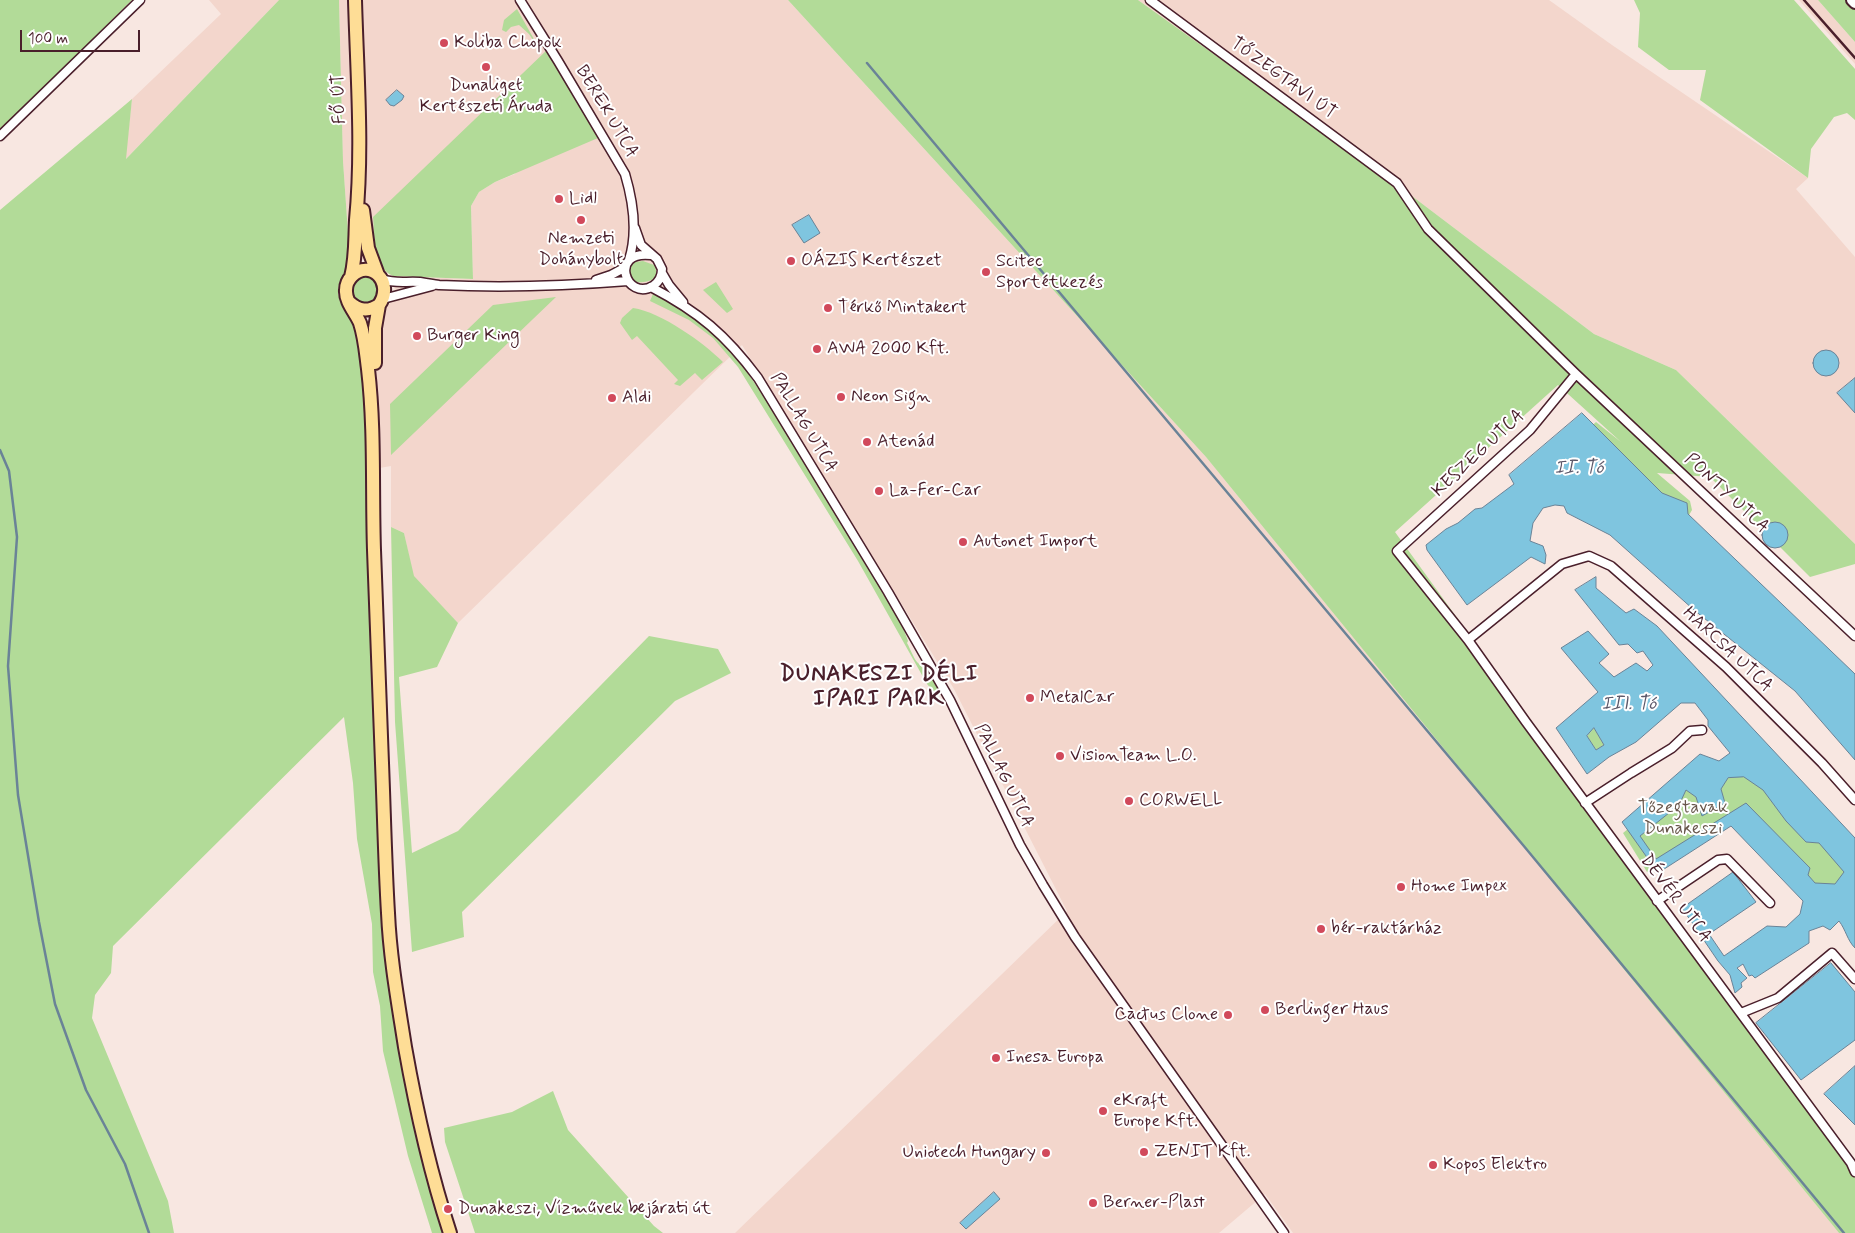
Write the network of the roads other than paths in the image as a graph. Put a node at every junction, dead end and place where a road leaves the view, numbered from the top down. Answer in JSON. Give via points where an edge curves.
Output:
{"nodes":[{"id":1,"x":140,"y":0,"type":"edge"},
{"id":2,"x":355,"y":0,"type":"edge"},
{"id":3,"x":520,"y":0,"type":"edge"},
{"id":4,"x":1150,"y":0,"type":"edge"},
{"id":5,"x":1852,"y":0,"type":"edge"},
{"id":6,"x":1855,"y":3,"type":"edge"},
{"id":7,"x":0,"y":136,"type":"edge"},
{"id":8,"x":359,"y":196,"type":"junction"},
{"id":9,"x":633,"y":221,"type":"junction"},
{"id":10,"x":651,"y":255,"type":"junction"},
{"id":11,"x":629,"y":260,"type":"junction"},
{"id":12,"x":624,"y":268,"type":"junction"},
{"id":13,"x":662,"y":274,"type":"junction"},
{"id":14,"x":351,"y":277,"type":"junction"},
{"id":15,"x":380,"y":277,"type":"junction"},
{"id":16,"x":628,"y":281,"type":"junction"},
{"id":17,"x":437,"y":285,"type":"junction"},
{"id":18,"x":580,"y":285,"type":"junction"},
{"id":19,"x":651,"y":287,"type":"junction"},
{"id":20,"x":349,"y":302,"type":"junction"},
{"id":21,"x":382,"y":302,"type":"junction"},
{"id":22,"x":686,"y":307,"type":"junction"},
{"id":23,"x":1576,"y":374,"type":"junction"},
{"id":24,"x":372,"y":396,"type":"junction"},
{"id":25,"x":1397,"y":551,"type":"joint"},
{"id":26,"x":1855,"y":636,"type":"edge"},
{"id":27,"x":1468,"y":640,"type":"junction"},
{"id":28,"x":1702,"y":730,"type":"dead end"},
{"id":29,"x":1855,"y":800,"type":"edge"},
{"id":30,"x":1585,"y":803,"type":"junction"},
{"id":31,"x":1658,"y":901,"type":"junction"},
{"id":32,"x":1770,"y":903,"type":"dead end"},
{"id":33,"x":1855,"y":980,"type":"edge"},
{"id":34,"x":1741,"y":1013,"type":"junction"},
{"id":35,"x":1853,"y":1161,"type":"edge"},
{"id":36,"x":1855,"y":1172,"type":"edge"},
{"id":37,"x":450,"y":1233,"type":"edge"},
{"id":38,"x":1284,"y":1233,"type":"edge"}],
"edges":[{"from":1,"to":7,"type":"street"},
{"from":2,"to":8,"type":"main road","name":"FŐ ÚT"},
{"from":3,"to":9,"type":"street","name":"BEREK UTCA","via":[[625,174],[632,195]]},
{"from":4,"to":23,"type":"street","name":"TŐZEGTAVI ÚT","via":[[1397,183],[1428,228]]},
{"from":5,"to":6,"type":"street"},
{"from":8,"to":14,"type":"main road","name":"FŐ ÚT","via":[[355,262]]},
{"from":8,"to":15,"type":"main road","name":"FŐ ÚT","via":[[368,248]]},
{"from":9,"to":10,"type":"street","name":"BEREK UTCA","via":[[641,245]]},
{"from":9,"to":11,"type":"street","name":"BEREK UTCA"},
{"from":10,"to":11,"type":"street","via":[[644,254]]},
{"from":10,"to":13,"type":"street","via":[[660,264]]},
{"from":11,"to":12,"type":"street"},
{"from":12,"to":16,"type":"street"},
{"from":12,"to":18,"type":"street"},
{"from":13,"to":19,"type":"street"},
{"from":13,"to":22,"type":"street","name":"PALLAG UTCA"},
{"from":14,"to":15,"type":"main road","via":[[364,270]]},
{"from":14,"to":20,"type":"main road","via":[[346,289]]},
{"from":15,"to":17,"type":"street","via":[[393,283]]},
{"from":15,"to":21,"type":"main road","via":[[385,285]]},
{"from":16,"to":18,"type":"street"},
{"from":16,"to":19,"type":"street","via":[[637,288]]},
{"from":17,"to":18,"type":"street"},
{"from":17,"to":21,"type":"street"},
{"from":19,"to":22,"type":"street","name":"PALLAG UTCA"},
{"from":20,"to":21,"type":"main road","via":[[360,310]]},
{"from":20,"to":24,"type":"main road","via":[[360,324]]},
{"from":21,"to":24,"type":"main road","via":[[375,328]]},
{"from":22,"to":38,"type":"street","name":"PALLAG UTCA","via":[[717,329],[758,378],[950,700],[1020,845],[1043,885],[1075,937]]},
{"from":23,"to":25,"type":"street","name":"KESZEG UTCA","via":[[1530,430]]},
{"from":23,"to":26,"type":"street","name":"PONTY UTCA"},
{"from":24,"to":37,"type":"main road","via":[[374,548],[388,915],[398,1004],[412,1081],[436,1188]]},
{"from":25,"to":27,"type":"street","name":"DÉVÉR UTCA"},
{"from":27,"to":29,"type":"street","name":"HARCSA UTCA","via":[[1562,564],[1589,556],[1611,566],[1726,667]]},
{"from":27,"to":30,"type":"street","name":"DÉVÉR UTCA"},
{"from":28,"to":30,"type":"street","via":[[1690,731],[1672,748]]},
{"from":30,"to":31,"type":"street","name":"DÉVÉR UTCA"},
{"from":31,"to":32,"type":"street","via":[[1718,860],[1727,859]]},
{"from":31,"to":34,"type":"street","name":"DÉVÉR UTCA"},
{"from":33,"to":34,"type":"street","via":[[1832,953],[1778,998]]},
{"from":34,"to":35,"type":"street","name":"DÉVÉR UTCA"},
{"from":35,"to":36,"type":"street","name":"DÉVÉR UTCA"}]}
